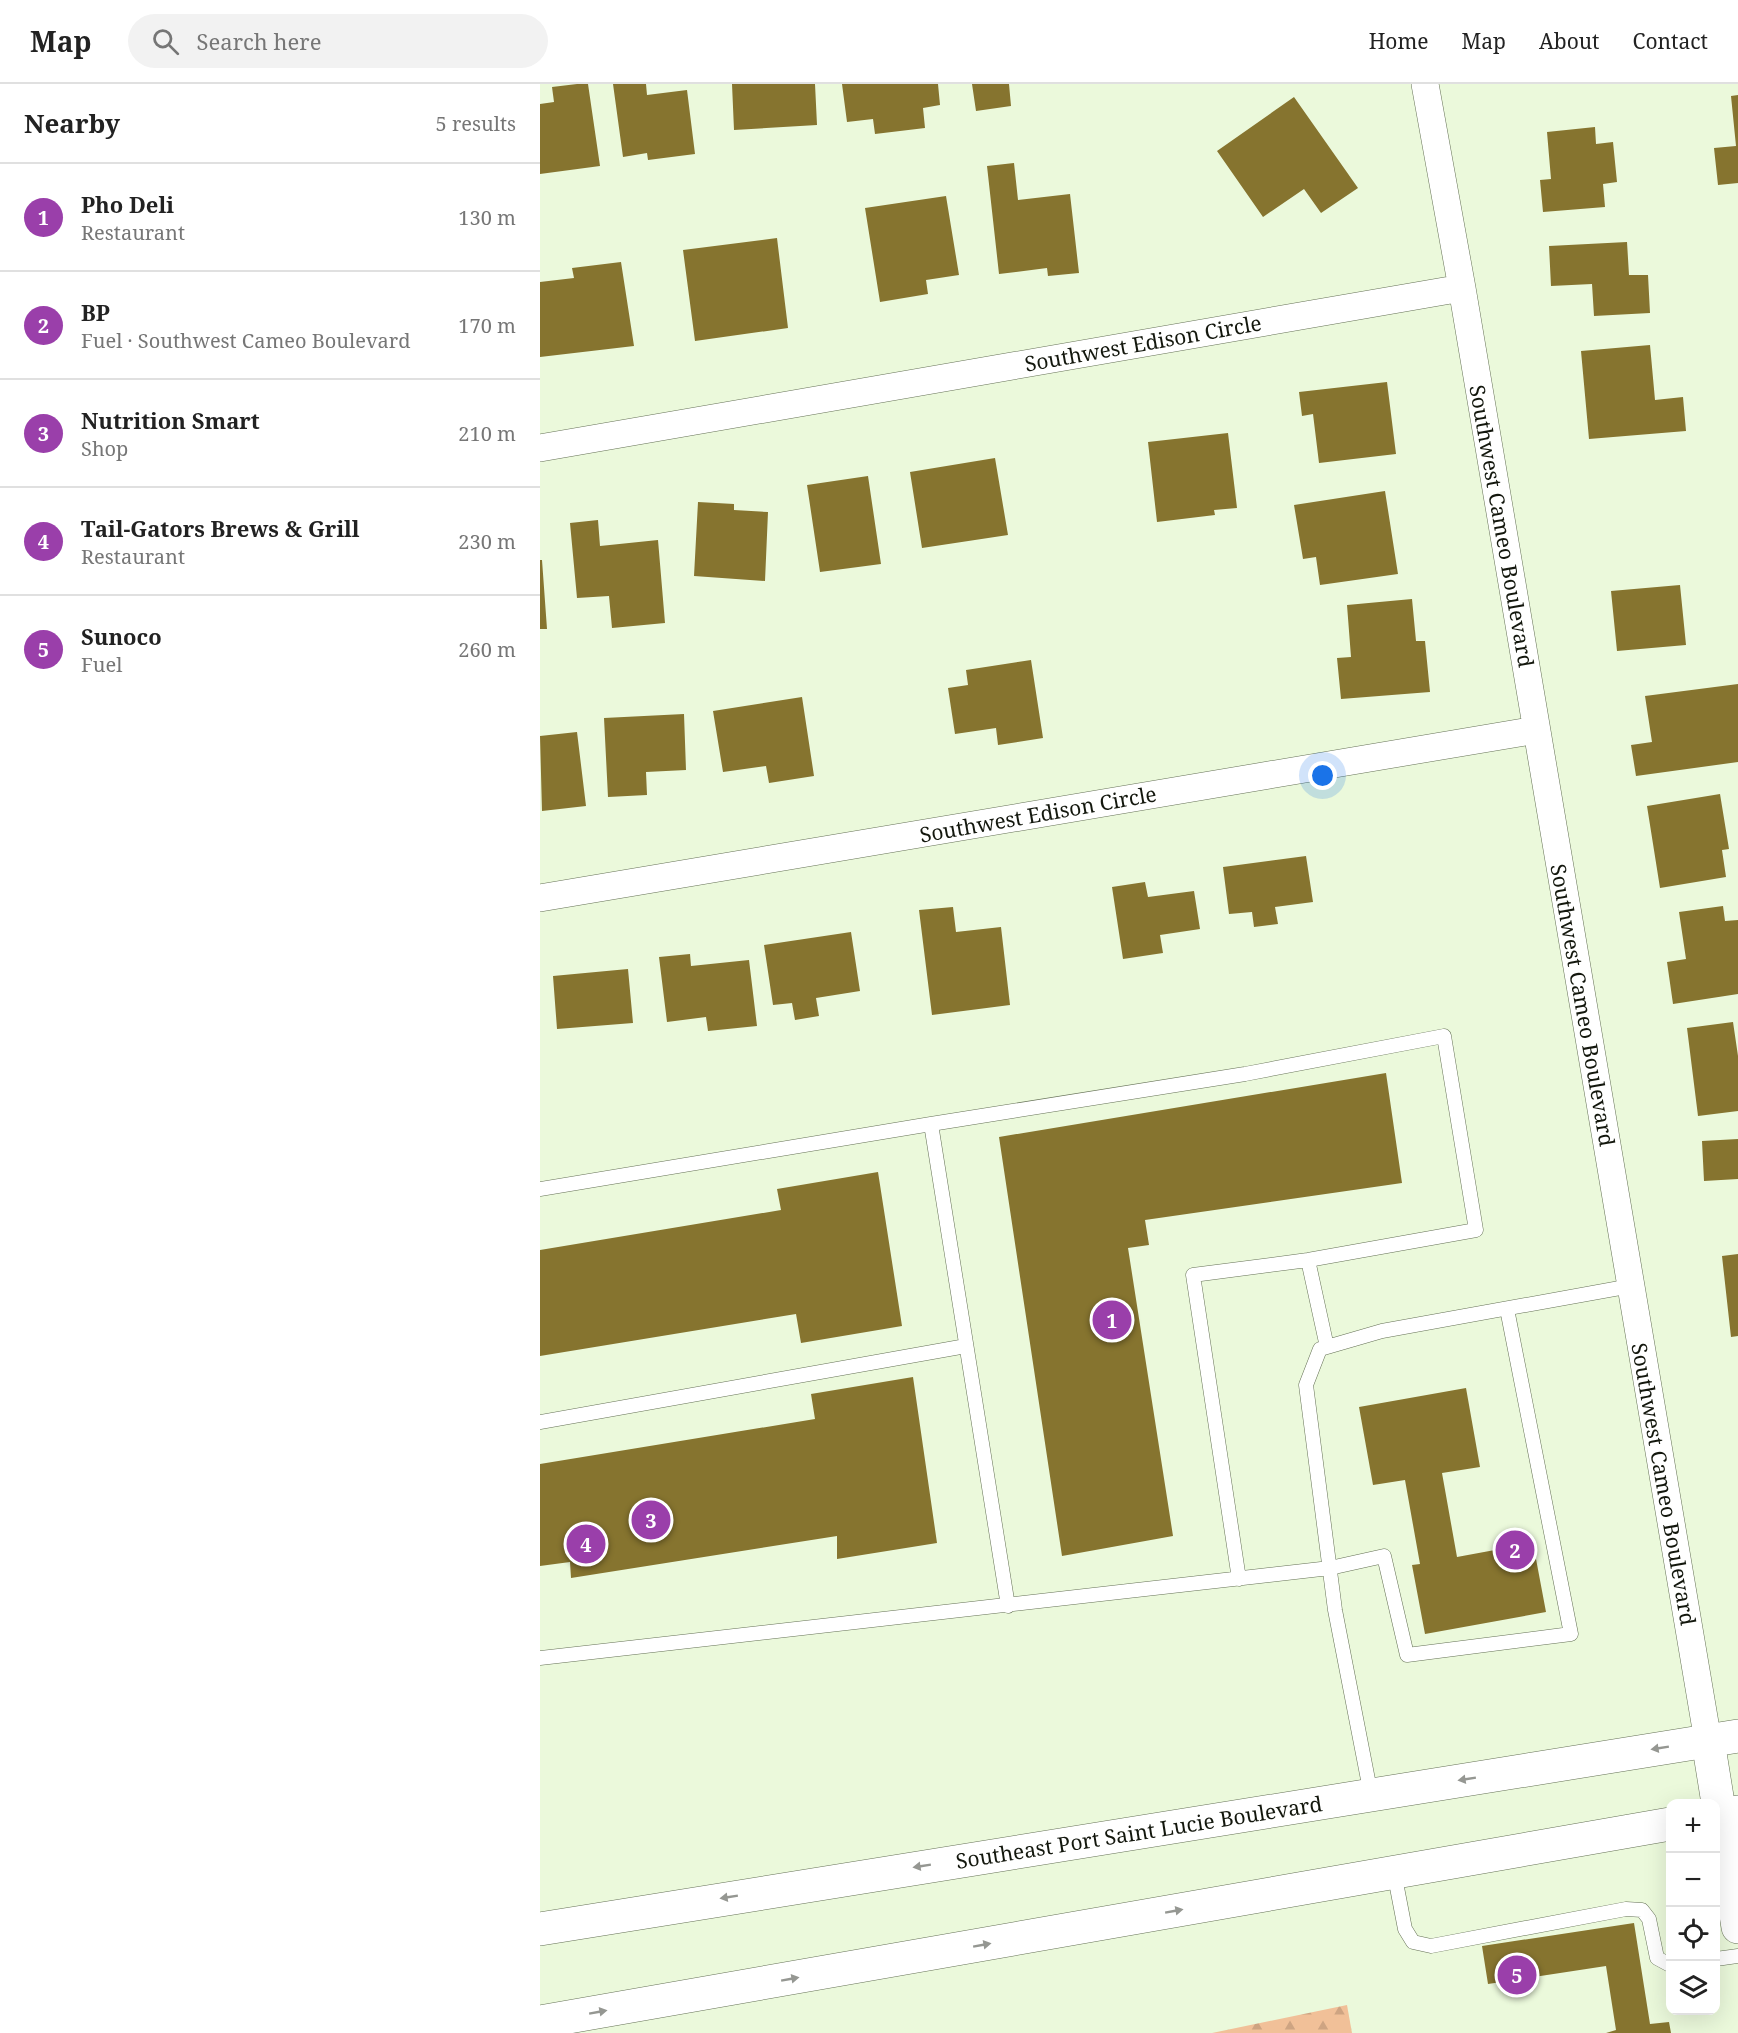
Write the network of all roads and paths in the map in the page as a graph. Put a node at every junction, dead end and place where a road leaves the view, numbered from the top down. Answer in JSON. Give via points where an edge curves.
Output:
{"nodes":[{"id":1,"x":1425,"y":84,"type":"edge"},
{"id":2,"x":1462,"y":288,"type":"junction"},
{"id":3,"x":540,"y":448,"type":"edge"},
{"id":4,"x":1536,"y":730,"type":"junction"},
{"id":5,"x":540,"y":898,"type":"edge"},
{"id":6,"x":931,"y":1124,"type":"junction"},
{"id":7,"x":540,"y":1189,"type":"edge"},
{"id":8,"x":1308,"y":1260,"type":"junction"},
{"id":9,"x":1630,"y":1286,"type":"junction"},
{"id":10,"x":1507,"y":1309,"type":"junction"},
{"id":11,"x":966,"y":1346,"type":"junction"},
{"id":12,"x":1328,"y":1347,"type":"junction"},
{"id":13,"x":540,"y":1422,"type":"edge"},
{"id":14,"x":1330,"y":1568,"type":"junction"},
{"id":15,"x":1239,"y":1578,"type":"junction"},
{"id":16,"x":1008,"y":1606,"type":"junction"},
{"id":17,"x":540,"y":1658,"type":"edge"},
{"id":18,"x":1723,"y":1738,"type":"edge"},
{"id":19,"x":1371,"y":1795,"type":"junction"},
{"id":20,"x":1724,"y":1814,"type":"edge"},
{"id":21,"x":1666,"y":1825,"type":"edge"},
{"id":22,"x":1394,"y":1872,"type":"junction"},
{"id":23,"x":1738,"y":1927,"type":"edge"},
{"id":24,"x":540,"y":1929,"type":"edge"},
{"id":25,"x":1738,"y":1956,"type":"edge"},
{"id":26,"x":1720,"y":1958,"type":"edge"},
{"id":27,"x":1666,"y":1962,"type":"edge"},
{"id":28,"x":540,"y":2022,"type":"edge"}],
"edges":[{"from":1,"to":2,"type":"street","name":"Southwest Cameo Boulevard"},
{"from":2,"to":3,"type":"street","name":"Southwest Edison Circle"},
{"from":2,"to":4,"type":"street","name":"Southwest Cameo Boulevard"},
{"from":4,"to":5,"type":"street","name":"Southwest Edison Circle"},
{"from":4,"to":9,"type":"street","name":"Southwest Cameo Boulevard"},
{"from":6,"to":7,"type":"lane"},
{"from":6,"to":8,"type":"lane","via":[[1245,1074],[1444,1036],[1476,1230]]},
{"from":6,"to":11,"type":"lane"},
{"from":8,"to":12,"type":"lane"},
{"from":8,"to":15,"type":"lane","via":[[1193,1275]]},
{"from":9,"to":10,"type":"lane"},
{"from":9,"to":18,"type":"street","name":"Southwest Cameo Boulevard"},
{"from":10,"to":12,"type":"lane","via":[[1382,1331]]},
{"from":10,"to":14,"type":"lane","via":[[1571,1634],[1407,1655],[1384,1556]]},
{"from":11,"to":13,"type":"lane"},
{"from":11,"to":16,"type":"lane"},
{"from":12,"to":14,"type":"lane","via":[[1320,1349],[1306,1385]]},
{"from":14,"to":15,"type":"lane"},
{"from":14,"to":19,"type":"lane"},
{"from":15,"to":16,"type":"lane"},
{"from":16,"to":17,"type":"lane"},
{"from":18,"to":19,"type":"main road","name":"Southeast Port Saint Lucie Boulevard","one_way":true},
{"from":18,"to":20,"type":"main road","name":"Southwest Cameo Boulevard"},
{"from":19,"to":24,"type":"main road","name":"Southeast Port Saint Lucie Boulevard","one_way":true},
{"from":20,"to":23,"type":"main road","name":"Southwest Cameo Boulevard"},
{"from":21,"to":22,"type":"main road"},
{"from":22,"to":27,"type":"lane","via":[[1405,1929],[1413,1942],[1431,1946],[1626,1909],[1642,1910],[1648,1919],[1657,1958]]},
{"from":28,"to":22,"type":"main road","one_way":true},
{"from":25,"to":26,"type":"lane"}]}
